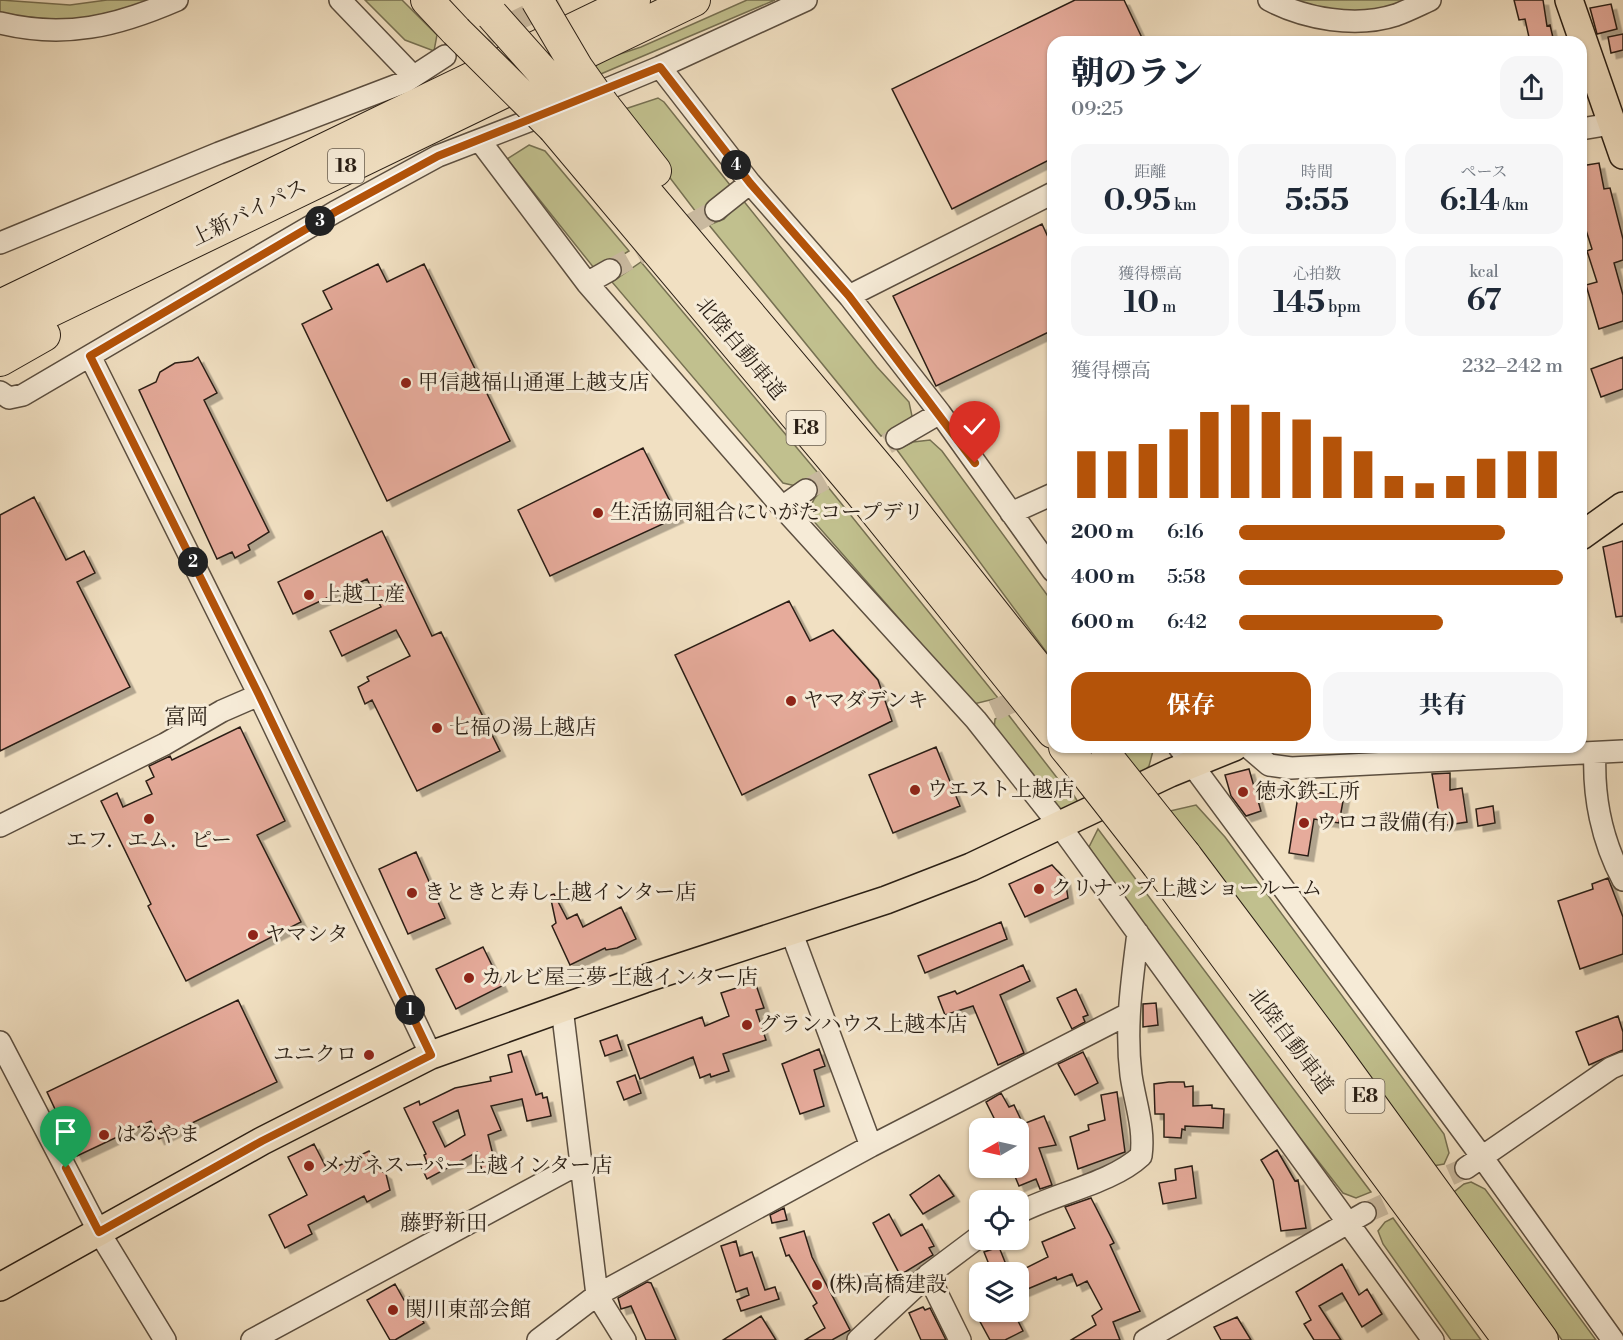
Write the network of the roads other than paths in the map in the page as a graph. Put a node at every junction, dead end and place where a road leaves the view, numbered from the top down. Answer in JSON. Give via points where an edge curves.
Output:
{"nodes":[{"id":1,"x":177,"y":0,"type":"edge"},
{"id":2,"x":340,"y":0,"type":"edge"},
{"id":3,"x":427,"y":0,"type":"edge"},
{"id":4,"x":441,"y":0,"type":"edge"},
{"id":5,"x":537,"y":0,"type":"edge"},
{"id":6,"x":694,"y":0,"type":"edge"},
{"id":7,"x":710,"y":0,"type":"edge"},
{"id":8,"x":806,"y":0,"type":"edge"},
{"id":9,"x":1269,"y":0,"type":"edge"},
{"id":10,"x":1430,"y":0,"type":"edge"},
{"id":11,"x":1569,"y":0,"type":"edge"},
{"id":12,"x":644,"y":10,"type":"edge"},
{"id":13,"x":0,"y":23,"type":"edge"},
{"id":14,"x":467,"y":26,"type":"edge"},
{"id":15,"x":1581,"y":36,"type":"edge"},
{"id":16,"x":1587,"y":53,"type":"edge"},
{"id":17,"x":660,"y":67,"type":"junction"},
{"id":18,"x":413,"y":76,"type":"junction"},
{"id":19,"x":579,"y":116,"type":"junction"},
{"id":20,"x":1611,"y":124,"type":"junction"},
{"id":21,"x":1587,"y":128,"type":"edge"},
{"id":22,"x":480,"y":141,"type":"junction"},
{"id":23,"x":1623,"y":154,"type":"edge"},
{"id":24,"x":750,"y":183,"type":"junction"},
{"id":25,"x":289,"y":194,"type":"junction"},
{"id":26,"x":1047,"y":196,"type":"edge"},
{"id":27,"x":716,"y":210,"type":"tunnel mouth"},
{"id":28,"x":0,"y":243,"type":"edge"},
{"id":29,"x":92,"y":262,"type":"junction"},
{"id":30,"x":610,"y":270,"type":"tunnel mouth"},
{"id":31,"x":587,"y":283,"type":"junction"},
{"id":32,"x":0,"y":288,"type":"edge"},
{"id":33,"x":849,"y":296,"type":"junction"},
{"id":34,"x":0,"y":306,"type":"edge"},
{"id":35,"x":0,"y":335,"type":"edge"},
{"id":36,"x":90,"y":356,"type":"junction"},
{"id":37,"x":0,"y":360,"type":"edge"},
{"id":38,"x":0,"y":392,"type":"edge"},
{"id":39,"x":940,"y":413,"type":"junction"},
{"id":40,"x":897,"y":438,"type":"tunnel mouth"},
{"id":41,"x":806,"y":490,"type":"tunnel mouth"},
{"id":42,"x":1047,"y":497,"type":"edge"},
{"id":43,"x":1623,"y":506,"type":"edge"},
{"id":44,"x":782,"y":507,"type":"junction"},
{"id":45,"x":1011,"y":513,"type":"junction"},
{"id":46,"x":1587,"y":532,"type":"edge"},
{"id":47,"x":1047,"y":563,"type":"edge"},
{"id":48,"x":1047,"y":680,"type":"edge"},
{"id":49,"x":259,"y":695,"type":"junction"},
{"id":50,"x":1047,"y":725,"type":"edge"},
{"id":51,"x":1623,"y":751,"type":"edge"},
{"id":52,"x":1201,"y":753,"type":"edge"},
{"id":53,"x":1255,"y":753,"type":"edge"},
{"id":54,"x":1595,"y":753,"type":"junction"},
{"id":55,"x":1088,"y":755,"type":"edge"},
{"id":56,"x":1185,"y":756,"type":"edge"},
{"id":57,"x":0,"y":826,"type":"edge"},
{"id":58,"x":1060,"y":826,"type":"junction"},
{"id":59,"x":1171,"y":860,"type":"junction"},
{"id":60,"x":1623,"y":880,"type":"edge"},
{"id":61,"x":791,"y":931,"type":"junction"},
{"id":62,"x":1138,"y":933,"type":"junction"},
{"id":63,"x":562,"y":1008,"type":"junction"},
{"id":64,"x":1128,"y":1014,"type":"junction"},
{"id":65,"x":0,"y":1042,"type":"edge"},
{"id":66,"x":431,"y":1055,"type":"junction"},
{"id":67,"x":1623,"y":1063,"type":"edge"},
{"id":68,"x":871,"y":1146,"type":"junction"},
{"id":69,"x":582,"y":1162,"type":"junction"},
{"id":70,"x":1474,"y":1163,"type":"junction"},
{"id":71,"x":1029,"y":1208,"type":"edge"},
{"id":72,"x":1357,"y":1219,"type":"junction"},
{"id":73,"x":99,"y":1232,"type":"junction"},
{"id":74,"x":969,"y":1244,"type":"edge"},
{"id":75,"x":928,"y":1275,"type":"junction"},
{"id":76,"x":0,"y":1287,"type":"edge"},
{"id":77,"x":597,"y":1295,"type":"junction"},
{"id":78,"x":165,"y":1340,"type":"edge"},
{"id":79,"x":252,"y":1340,"type":"edge"},
{"id":80,"x":538,"y":1340,"type":"edge"},
{"id":81,"x":625,"y":1340,"type":"edge"},
{"id":82,"x":858,"y":1340,"type":"edge"},
{"id":83,"x":960,"y":1340,"type":"edge"},
{"id":84,"x":1145,"y":1340,"type":"edge"},
{"id":85,"x":1433,"y":1340,"type":"edge"},
{"id":86,"x":1509,"y":1340,"type":"edge"},
{"id":87,"x":1542,"y":1340,"type":"edge"},
{"id":88,"x":1613,"y":1340,"type":"edge"}],
"edges":[{"from":1,"to":13,"type":"street","via":[[131,20],[67,32]]},
{"from":2,"to":18,"type":"street"},
{"from":3,"to":14,"type":"highway"},
{"from":4,"to":14,"type":"highway"},
{"from":5,"to":19,"type":"highway","bridge":true,"via":[[577,68]]},
{"from":6,"to":12,"type":"highway","name":"上新バイパス","number":"18"},
{"from":7,"to":12,"type":"highway"},
{"from":8,"to":17,"type":"street"},
{"from":9,"to":10,"type":"street","via":[[1320,18],[1364,20],[1395,16]]},
{"from":11,"to":15,"type":"main road"},
{"from":12,"to":25,"type":"highway","name":"上新バイパス","number":"18"},
{"from":12,"to":29,"type":"highway","name":"上新バイパス","number":"18"},
{"from":14,"to":18,"type":"street"},
{"from":14,"to":19,"type":"highway","bridge":true},
{"from":16,"to":20,"type":"main road"},
{"from":17,"to":22,"type":"street"},
{"from":17,"to":24,"type":"street"},
{"from":18,"to":28,"type":"street"},
{"from":19,"to":48,"type":"highway","via":[[859,435],[887,478]]},
{"from":19,"to":50,"type":"highway","name":"北陸自動車道","number":"E8","via":[[861,493]]},
{"from":20,"to":21,"type":"street"},
{"from":20,"to":23,"type":"main road"},
{"from":22,"to":31,"type":"street"},
{"from":22,"to":36,"type":"street","via":[[438,156],[335,212]]},
{"from":24,"to":27,"type":"street"},
{"from":24,"to":33,"type":"street"},
{"from":25,"to":35,"type":"highway","name":"上新バイパス","number":"18"},
{"from":25,"to":37,"type":"highway"},
{"from":26,"to":33,"type":"street"},
{"from":29,"to":32,"type":"highway"},
{"from":29,"to":34,"type":"highway","name":"上新バイパス","number":"18"},
{"from":30,"to":31,"type":"street"},
{"from":31,"to":44,"type":"street"},
{"from":33,"to":39,"type":"street"},
{"from":36,"to":38,"type":"street","via":[[23,395],[9,398]]},
{"from":36,"to":49,"type":"street"},
{"from":39,"to":40,"type":"street"},
{"from":39,"to":45,"type":"street"},
{"from":41,"to":44,"type":"street"},
{"from":42,"to":45,"type":"street"},
{"from":43,"to":46,"type":"main road"},
{"from":44,"to":58,"type":"street","via":[[985,716]]},
{"from":45,"to":47,"type":"street"},
{"from":49,"to":57,"type":"street"},
{"from":49,"to":66,"type":"street"},
{"from":51,"to":54,"type":"street"},
{"from":52,"to":56,"type":"main road"},
{"from":53,"to":54,"type":"street","via":[[1269,765],[1291,768]]},
{"from":54,"to":60,"type":"street","via":[[1598,810]]},
{"from":55,"to":59,"type":"highway","name":"北陸自動車道","number":"E8","bridge":true},
{"from":56,"to":58,"type":"main road"},
{"from":56,"to":70,"type":"street"},
{"from":58,"to":61,"type":"main road","via":[[971,867]]},
{"from":58,"to":62,"type":"street"},
{"from":59,"to":86,"type":"highway","name":"北陸自動車道","number":"E8"},
{"from":59,"to":87,"type":"highway","name":"北陸自動車道","number":"E8","via":[[1330,1048]]},
{"from":61,"to":63,"type":"main road"},
{"from":61,"to":68,"type":"street"},
{"from":62,"to":64,"type":"street"},
{"from":62,"to":72,"type":"street"},
{"from":63,"to":66,"type":"main road"},
{"from":63,"to":69,"type":"street"},
{"from":64,"to":68,"type":"street"},
{"from":64,"to":71,"type":"street","via":[[1131,1074],[1144,1140],[1141,1156],[1125,1170]]},
{"from":65,"to":73,"type":"street"},
{"from":66,"to":73,"type":"main road","via":[[262,1141]]},
{"from":67,"to":70,"type":"street"},
{"from":68,"to":77,"type":"street"},
{"from":69,"to":77,"type":"street"},
{"from":69,"to":79,"type":"street"},
{"from":70,"to":88,"type":"street"},
{"from":72,"to":84,"type":"street"},
{"from":72,"to":85,"type":"street"},
{"from":73,"to":76,"type":"main road"},
{"from":73,"to":78,"type":"street"},
{"from":74,"to":75,"type":"street"},
{"from":75,"to":82,"type":"street"},
{"from":75,"to":83,"type":"street"},
{"from":77,"to":80,"type":"street"},
{"from":77,"to":81,"type":"street"}]}
